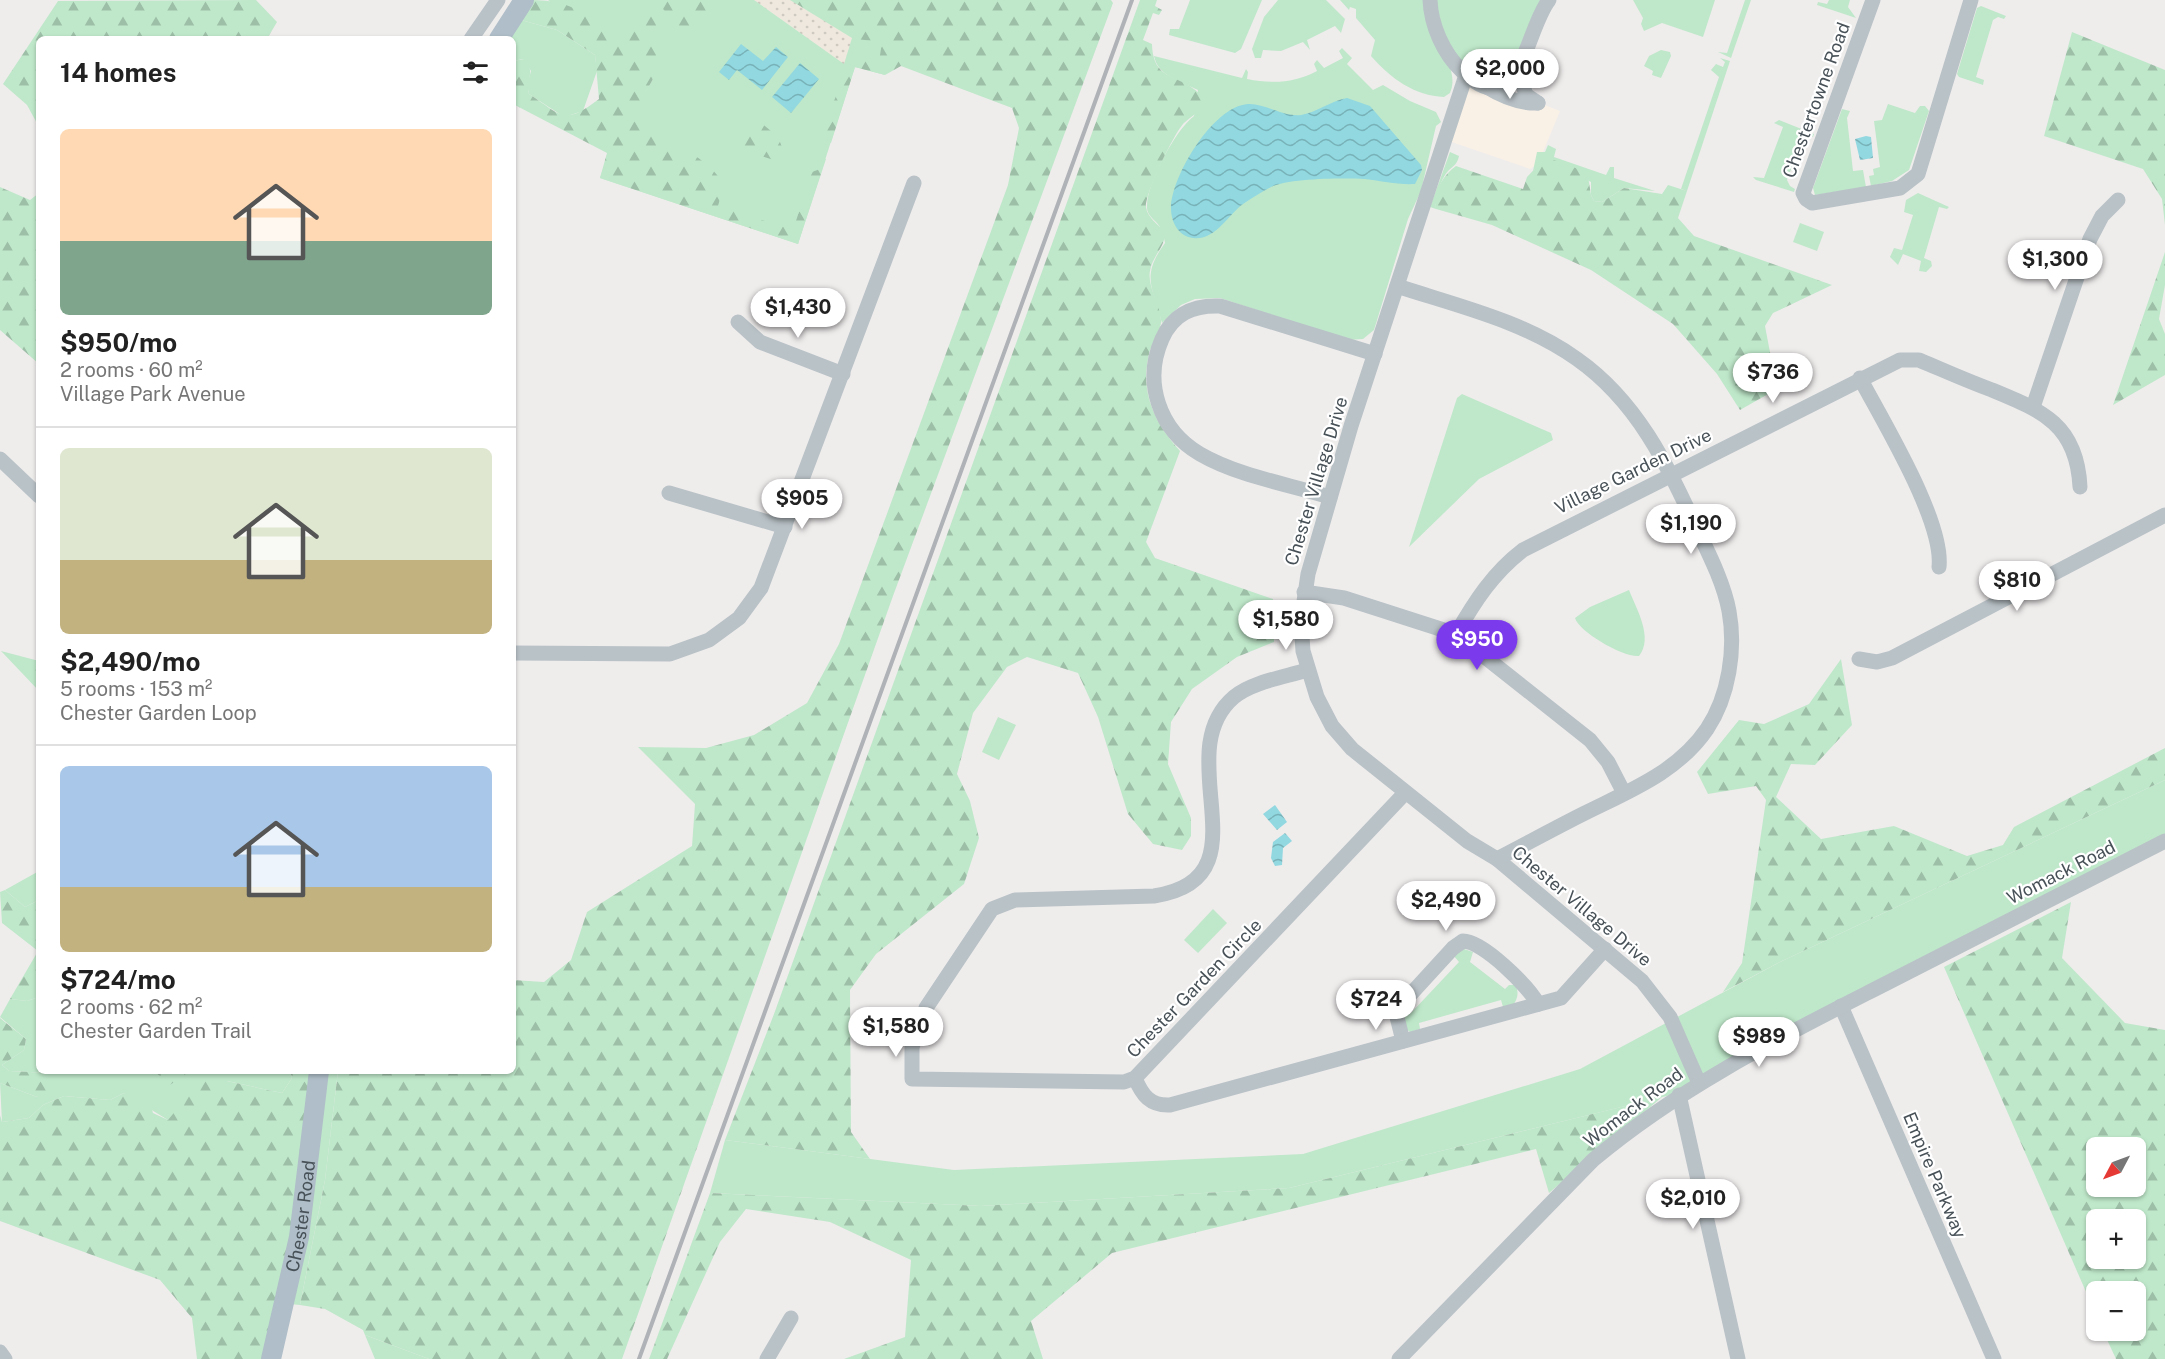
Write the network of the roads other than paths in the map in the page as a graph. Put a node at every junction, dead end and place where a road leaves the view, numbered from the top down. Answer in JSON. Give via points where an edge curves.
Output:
{"nodes":[{"id":1,"x":524,"y":0,"type":"edge"},
{"id":2,"x":1430,"y":0,"type":"edge"},
{"id":3,"x":1540,"y":0,"type":"edge"},
{"id":4,"x":1549,"y":0,"type":"edge"},
{"id":5,"x":1873,"y":0,"type":"edge"},
{"id":6,"x":1971,"y":0,"type":"edge"},
{"id":7,"x":494,"y":5,"type":"edge"},
{"id":8,"x":1536,"y":18,"type":"junction"},
{"id":9,"x":510,"y":20,"type":"junction"},
{"id":10,"x":473,"y":36,"type":"edge"},
{"id":11,"x":501,"y":36,"type":"edge"},
{"id":12,"x":1518,"y":71,"type":"junction"},
{"id":13,"x":1466,"y":75,"type":"junction"},
{"id":14,"x":1483,"y":84,"type":"junction"},
{"id":15,"x":914,"y":183,"type":"dead end"},
{"id":16,"x":2118,"y":200,"type":"dead end"},
{"id":17,"x":1397,"y":286,"type":"junction"},
{"id":18,"x":738,"y":322,"type":"dead end"},
{"id":19,"x":1375,"y":354,"type":"junction"},
{"id":20,"x":843,"y":374,"type":"junction"},
{"id":21,"x":1860,"y":378,"type":"junction"},
{"id":22,"x":2033,"y":407,"type":"junction"},
{"id":23,"x":0,"y":459,"type":"edge"},
{"id":24,"x":1672,"y":474,"type":"junction"},
{"id":25,"x":2080,"y":487,"type":"dead end"},
{"id":26,"x":36,"y":493,"type":"edge"},
{"id":27,"x":669,"y":493,"type":"dead end"},
{"id":28,"x":1330,"y":497,"type":"junction"},
{"id":29,"x":2165,"y":515,"type":"edge"},
{"id":30,"x":785,"y":527,"type":"junction"},
{"id":31,"x":1939,"y":567,"type":"dead end"},
{"id":32,"x":1304,"y":592,"type":"junction"},
{"id":33,"x":1456,"y":634,"type":"junction"},
{"id":34,"x":516,"y":653,"type":"edge"},
{"id":35,"x":1859,"y":659,"type":"dead end"},
{"id":36,"x":1307,"y":670,"type":"junction"},
{"id":37,"x":1405,"y":793,"type":"junction"},
{"id":38,"x":1624,"y":793,"type":"junction"},
{"id":39,"x":2165,"y":841,"type":"edge"},
{"id":40,"x":1497,"y":859,"type":"junction"},
{"id":41,"x":1605,"y":950,"type":"junction"},
{"id":42,"x":1538,"y":1004,"type":"junction"},
{"id":43,"x":1841,"y":1006,"type":"junction"},
{"id":44,"x":1403,"y":1041,"type":"junction"},
{"id":45,"x":320,"y":1074,"type":"edge"},
{"id":46,"x":1135,"y":1078,"type":"junction"},
{"id":47,"x":1699,"y":1083,"type":"junction"},
{"id":48,"x":1679,"y":1095,"type":"junction"},
{"id":49,"x":791,"y":1318,"type":"dead end"},
{"id":50,"x":0,"y":1352,"type":"edge"},
{"id":51,"x":5,"y":1359,"type":"edge"},
{"id":52,"x":271,"y":1359,"type":"edge"},
{"id":53,"x":767,"y":1359,"type":"edge"},
{"id":54,"x":1399,"y":1359,"type":"edge"},
{"id":55,"x":1738,"y":1359,"type":"edge"},
{"id":56,"x":1994,"y":1359,"type":"edge"}],
"edges":[{"from":1,"to":9,"type":"main road"},
{"from":2,"to":13,"type":"street","via":[[1439,37]]},
{"from":3,"to":8,"type":"street"},
{"from":4,"to":8,"type":"street"},
{"from":5,"to":6,"type":"street","name":"Chestertowne Road","via":[[1803,193],[1812,203],[1900,188],[1918,174]]},
{"from":7,"to":9,"type":"street"},
{"from":7,"to":10,"type":"street"},
{"from":8,"to":12,"type":"street"},
{"from":9,"to":11,"type":"main road"},
{"from":12,"to":14,"type":"street","via":[[1499,86]]},
{"from":12,"to":14,"type":"street","via":[[1527,95],[1538,103],[1500,96]]},
{"from":13,"to":14,"type":"street"},
{"from":13,"to":17,"type":"street","name":"Chester Village Drive"},
{"from":15,"to":20,"type":"street"},
{"from":16,"to":22,"type":"street","via":[[2102,216],[2090,239]]},
{"from":17,"to":19,"type":"street","name":"Chester Village Drive"},
{"from":17,"to":24,"type":"street","via":[[1510,323],[1577,359],[1608,384],[1635,414]]},
{"from":18,"to":20,"type":"street","via":[[760,342]]},
{"from":19,"to":28,"type":"street","name":"Chester Village Drive"},
{"from":19,"to":28,"type":"street","via":[[1220,306],[1200,305],[1181,314],[1167,327],[1159,346],[1153,369],[1154,393],[1178,436],[1199,453],[1232,467]]},
{"from":20,"to":30,"type":"street"},
{"from":21,"to":22,"type":"street","name":"Village Garden Drive","via":[[1900,360],[1919,360]]},
{"from":21,"to":24,"type":"street","name":"Village Garden Drive"},
{"from":21,"to":31,"type":"street","via":[[1938,540]]},
{"from":22,"to":25,"type":"street","name":"Village Garden Drive","via":[[2062,429],[2079,464]]},
{"from":23,"to":26,"type":"street"},
{"from":24,"to":33,"type":"street","name":"Village Garden Drive","via":[[1523,550],[1485,586]]},
{"from":24,"to":38,"type":"street","via":[[1714,565],[1729,610],[1732,652],[1722,698],[1707,729],[1682,759]]},
{"from":27,"to":30,"type":"street"},
{"from":28,"to":32,"type":"street","name":"Chester Village Drive"},
{"from":29,"to":35,"type":"street","via":[[1893,658],[1877,662]]},
{"from":30,"to":34,"type":"street","via":[[761,588],[739,618],[710,640],[670,654]]},
{"from":32,"to":33,"type":"street","via":[[1344,598]]},
{"from":32,"to":36,"type":"street","name":"Chester Village Drive","via":[[1303,651]]},
{"from":33,"to":38,"type":"street","via":[[1590,740],[1608,762]]},
{"from":36,"to":37,"type":"street","name":"Chester Village Drive","via":[[1332,726],[1352,749]]},
{"from":36,"to":46,"type":"street","name":"Chester Garden Circle","via":[[1237,694],[1222,708],[1212,726],[1208,744],[1213,844],[1209,863],[1189,886],[1154,896],[1015,900],[998,906],[987,915],[926,1008],[912,1047],[912,1079],[1124,1082]]},
{"from":37,"to":40,"type":"street","name":"Chester Village Drive"},
{"from":37,"to":46,"type":"street","name":"Chester Garden Circle"},
{"from":38,"to":40,"type":"street"},
{"from":39,"to":43,"type":"street","name":"Womack Road"},
{"from":40,"to":41,"type":"street","name":"Chester Village Drive"},
{"from":41,"to":42,"type":"street","via":[[1569,992]]},
{"from":41,"to":47,"type":"street","name":"Chester Village Drive","via":[[1662,1004]]},
{"from":42,"to":44,"type":"street"},
{"from":42,"to":44,"type":"street","via":[[1521,980],[1475,944],[1463,941],[1399,1007],[1397,1017]]},
{"from":43,"to":47,"type":"street","name":"Womack Road"},
{"from":43,"to":56,"type":"street","name":"Empire Parkway"},
{"from":44,"to":46,"type":"street","via":[[1170,1105],[1151,1102]]},
{"from":45,"to":52,"type":"main road","name":"Chester Road","via":[[299,1237]]},
{"from":47,"to":48,"type":"street","name":"Womack Road"},
{"from":48,"to":54,"type":"street","name":"Womack Road","via":[[1593,1160]]},
{"from":48,"to":55,"type":"street"},
{"from":49,"to":53,"type":"street"},
{"from":50,"to":51,"type":"street"}]}
